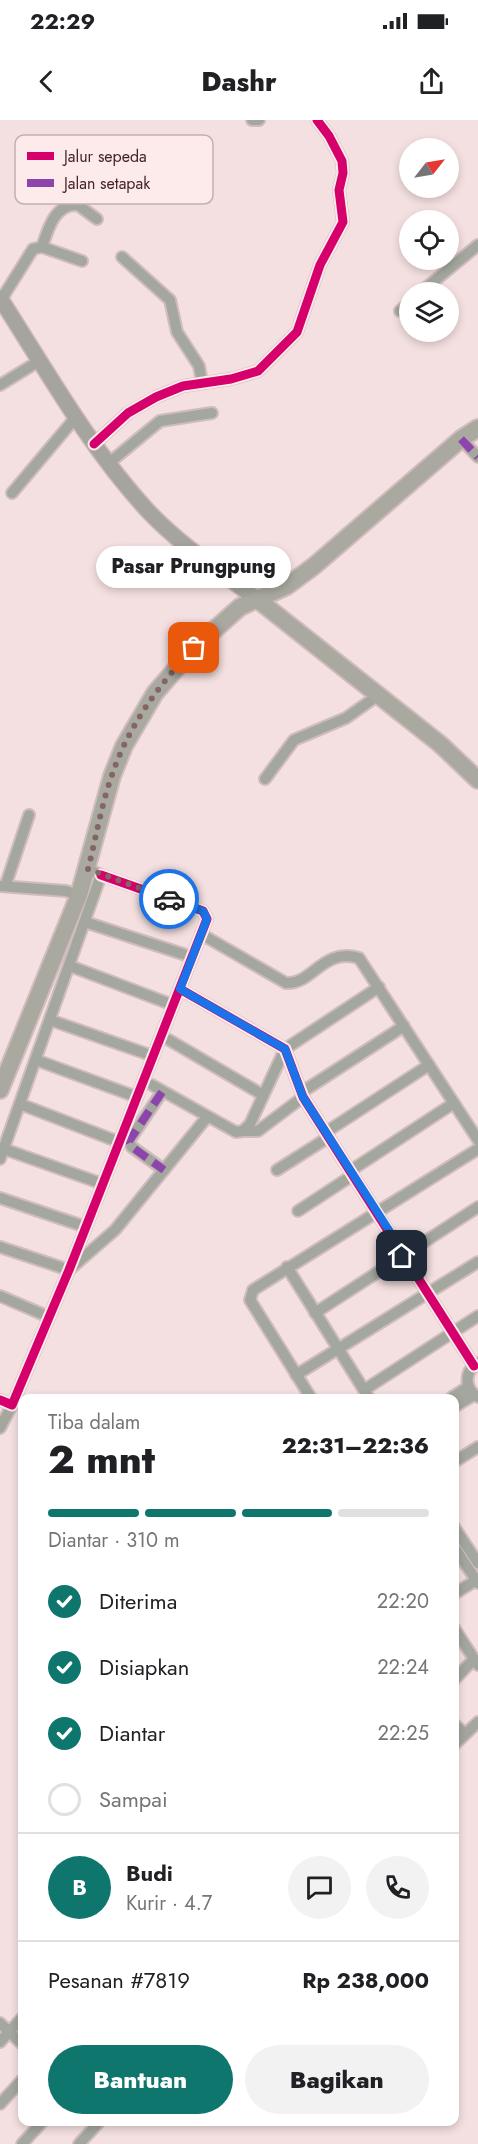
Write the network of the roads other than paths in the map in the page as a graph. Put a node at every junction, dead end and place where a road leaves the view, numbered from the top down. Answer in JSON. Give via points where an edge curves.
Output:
{"nodes":[{"id":1,"x":252,"y":120,"type":"edge"},
{"id":2,"x":259,"y":120,"type":"edge"},
{"id":3,"x":317,"y":120,"type":"edge"},
{"id":4,"x":97,"y":219,"type":"dead end"},
{"id":5,"x":478,"y":244,"type":"edge"},
{"id":6,"x":42,"y":247,"type":"junction"},
{"id":7,"x":122,"y":257,"type":"dead end"},
{"id":8,"x":82,"y":261,"type":"dead end"},
{"id":9,"x":433,"y":282,"type":"edge"},
{"id":10,"x":1,"y":299,"type":"edge"},
{"id":11,"x":39,"y":361,"type":"junction"},
{"id":12,"x":202,"y":382,"type":"junction"},
{"id":13,"x":0,"y":385,"type":"edge"},
{"id":14,"x":212,"y":413,"type":"dead end"},
{"id":15,"x":76,"y":417,"type":"junction"},
{"id":16,"x":478,"y":428,"type":"edge"},
{"id":17,"x":461,"y":439,"type":"junction"},
{"id":18,"x":94,"y":444,"type":"junction"},
{"id":19,"x":478,"y":457,"type":"edge"},
{"id":20,"x":109,"y":463,"type":"junction"},
{"id":21,"x":12,"y":493,"type":"dead end"},
{"id":22,"x":258,"y":600,"type":"junction"},
{"id":23,"x":377,"y":696,"type":"junction"},
{"id":24,"x":265,"y":779,"type":"dead end"},
{"id":25,"x":478,"y":779,"type":"edge"},
{"id":26,"x":29,"y":815,"type":"dead end"},
{"id":27,"x":94,"y":872,"type":"junction"},
{"id":28,"x":3,"y":885,"type":"edge"},
{"id":29,"x":79,"y":895,"type":"junction"},
{"id":30,"x":85,"y":922,"type":"junction"},
{"id":31,"x":201,"y":934,"type":"junction"},
{"id":32,"x":192,"y":957,"type":"junction"},
{"id":33,"x":70,"y":966,"type":"junction"},
{"id":34,"x":379,"y":987,"type":"junction"},
{"id":35,"x":180,"y":989,"type":"junction"},
{"id":36,"x":173,"y":1005,"type":"junction"},
{"id":37,"x":50,"y":1020,"type":"junction"},
{"id":38,"x":404,"y":1026,"type":"junction"},
{"id":39,"x":169,"y":1040,"type":"dead end"},
{"id":40,"x":285,"y":1049,"type":"junction"},
{"id":41,"x":153,"y":1056,"type":"junction"},
{"id":42,"x":36,"y":1060,"type":"junction"},
{"id":43,"x":429,"y":1065,"type":"junction"},
{"id":44,"x":152,"y":1084,"type":"dead end"},
{"id":45,"x":0,"y":1090,"type":"edge"},
{"id":46,"x":162,"y":1092,"type":"junction"},
{"id":47,"x":263,"y":1095,"type":"junction"},
{"id":48,"x":302,"y":1095,"type":"junction"},
{"id":49,"x":137,"y":1097,"type":"junction"},
{"id":50,"x":454,"y":1103,"type":"junction"},
{"id":51,"x":20,"y":1104,"type":"junction"},
{"id":52,"x":207,"y":1117,"type":"junction"},
{"id":53,"x":243,"y":1131,"type":"junction"},
{"id":54,"x":327,"y":1135,"type":"junction"},
{"id":55,"x":478,"y":1140,"type":"edge"},
{"id":56,"x":119,"y":1142,"type":"junction"},
{"id":57,"x":478,"y":1149,"type":"edge"},
{"id":58,"x":2,"y":1154,"type":"edge"},
{"id":59,"x":164,"y":1170,"type":"junction"},
{"id":60,"x":277,"y":1170,"type":"dead end"},
{"id":61,"x":352,"y":1173,"type":"junction"},
{"id":62,"x":103,"y":1184,"type":"junction"},
{"id":63,"x":0,"y":1198,"type":"edge"},
{"id":64,"x":478,"y":1207,"type":"edge"},
{"id":65,"x":298,"y":1211,"type":"dead end"},
{"id":66,"x":378,"y":1213,"type":"junction"},
{"id":67,"x":86,"y":1227,"type":"junction"},
{"id":68,"x":0,"y":1247,"type":"edge"},
{"id":69,"x":405,"y":1255,"type":"junction"},
{"id":70,"x":478,"y":1262,"type":"edge"},
{"id":71,"x":287,"y":1267,"type":"junction"},
{"id":72,"x":69,"y":1270,"type":"junction"},
{"id":73,"x":430,"y":1294,"type":"junction"},
{"id":74,"x":0,"y":1296,"type":"edge"},
{"id":75,"x":315,"y":1313,"type":"junction"},
{"id":76,"x":478,"y":1316,"type":"edge"},
{"id":77,"x":49,"y":1317,"type":"junction"},
{"id":78,"x":454,"y":1332,"type":"junction"},
{"id":79,"x":338,"y":1350,"type":"junction"},
{"id":80,"x":476,"y":1364,"type":"edge"},
{"id":81,"x":296,"y":1375,"type":"junction"},
{"id":82,"x":473,"y":1393,"type":"edge"},
{"id":83,"x":308,"y":1394,"type":"edge"},
{"id":84,"x":367,"y":1394,"type":"edge"},
{"id":85,"x":0,"y":1400,"type":"edge"},
{"id":86,"x":459,"y":1403,"type":"edge"},
{"id":87,"x":6,"y":1410,"type":"edge"},
{"id":88,"x":0,"y":1428,"type":"edge"},
{"id":89,"x":478,"y":1447,"type":"edge"},
{"id":90,"x":459,"y":1459,"type":"edge"},
{"id":91,"x":459,"y":1534,"type":"edge"},
{"id":92,"x":459,"y":1554,"type":"edge"},
{"id":93,"x":478,"y":1563,"type":"edge"},
{"id":94,"x":477,"y":1581,"type":"edge"},
{"id":95,"x":459,"y":1591,"type":"edge"},
{"id":96,"x":459,"y":1636,"type":"edge"},
{"id":97,"x":476,"y":1662,"type":"edge"},
{"id":98,"x":459,"y":1676,"type":"edge"},
{"id":99,"x":478,"y":1722,"type":"edge"},
{"id":100,"x":459,"y":1729,"type":"edge"},
{"id":101,"x":465,"y":1734,"type":"junction"},
{"id":102,"x":459,"y":1740,"type":"edge"},
{"id":103,"x":18,"y":2022,"type":"edge"},
{"id":104,"x":0,"y":2023,"type":"edge"},
{"id":105,"x":9,"y":2032,"type":"junction"},
{"id":106,"x":18,"y":2040,"type":"edge"},
{"id":107,"x":0,"y":2042,"type":"edge"},
{"id":108,"x":18,"y":2084,"type":"edge"},
{"id":109,"x":0,"y":2104,"type":"edge"},
{"id":110,"x":38,"y":2126,"type":"edge"},
{"id":111,"x":93,"y":2126,"type":"edge"},
{"id":112,"x":22,"y":2144,"type":"edge"},
{"id":113,"x":80,"y":2144,"type":"edge"}],
"edges":[{"from":1,"to":2,"type":"street"},
{"from":3,"to":12,"type":"street","via":[[342,161],[339,190],[343,215],[341,228],[320,266],[303,320],[290,341],[258,371]]},
{"from":4,"to":6,"type":"street","via":[[78,205],[67,207],[49,224]]},
{"from":5,"to":9,"type":"street"},
{"from":6,"to":8,"type":"street"},
{"from":6,"to":10,"type":"street","via":[[33,249]]},
{"from":7,"to":12,"type":"street","via":[[170,300],[177,332],[199,366]]},
{"from":10,"to":11,"type":"main road"},
{"from":11,"to":13,"type":"street"},
{"from":11,"to":15,"type":"main road"},
{"from":12,"to":18,"type":"street","via":[[183,386],[137,407]]},
{"from":14,"to":20,"type":"street","via":[[160,421]]},
{"from":15,"to":18,"type":"main road"},
{"from":15,"to":21,"type":"street"},
{"from":16,"to":17,"type":"main road"},
{"from":17,"to":19,"type":"street"},
{"from":17,"to":22,"type":"main road","via":[[314,566],[287,586]]},
{"from":18,"to":20,"type":"main road"},
{"from":20,"to":22,"type":"main road","via":[[159,522]]},
{"from":22,"to":23,"type":"main road"},
{"from":22,"to":27,"type":"main road","via":[[240,607],[194,648],[155,693],[124,746],[112,776]]},
{"from":23,"to":24,"type":"street","via":[[346,718],[294,740]]},
{"from":23,"to":25,"type":"main road"},
{"from":26,"to":28,"type":"street"},
{"from":27,"to":29,"type":"main road"},
{"from":27,"to":30,"type":"street"},
{"from":27,"to":31,"type":"street","via":[[203,911],[207,919]]},
{"from":28,"to":29,"type":"street"},
{"from":29,"to":45,"type":"main road"},
{"from":30,"to":32,"type":"street"},
{"from":30,"to":33,"type":"street"},
{"from":31,"to":32,"type":"street"},
{"from":31,"to":34,"type":"street","via":[[286,983],[296,982],[328,959],[354,956],[363,962]]},
{"from":32,"to":35,"type":"street"},
{"from":33,"to":36,"type":"street"},
{"from":33,"to":37,"type":"street"},
{"from":34,"to":38,"type":"street"},
{"from":34,"to":40,"type":"street"},
{"from":35,"to":36,"type":"street"},
{"from":35,"to":40,"type":"street"},
{"from":36,"to":41,"type":"street"},
{"from":37,"to":41,"type":"street"},
{"from":37,"to":42,"type":"street"},
{"from":38,"to":43,"type":"street"},
{"from":38,"to":48,"type":"street"},
{"from":39,"to":47,"type":"street"},
{"from":40,"to":47,"type":"street"},
{"from":40,"to":48,"type":"street"},
{"from":41,"to":49,"type":"street"},
{"from":42,"to":49,"type":"street"},
{"from":42,"to":51,"type":"street"},
{"from":43,"to":50,"type":"street"},
{"from":43,"to":54,"type":"street"},
{"from":44,"to":46,"type":"street"},
{"from":46,"to":52,"type":"street"},
{"from":46,"to":59,"type":"street","via":[[129,1141]]},
{"from":47,"to":53,"type":"street"},
{"from":48,"to":53,"type":"street","via":[[258,1131]]},
{"from":48,"to":54,"type":"street"},
{"from":49,"to":56,"type":"street"},
{"from":50,"to":55,"type":"street"},
{"from":50,"to":61,"type":"street"},
{"from":51,"to":56,"type":"street"},
{"from":51,"to":58,"type":"street"},
{"from":52,"to":53,"type":"street","via":[[236,1132]]},
{"from":52,"to":59,"type":"street"},
{"from":54,"to":60,"type":"street"},
{"from":54,"to":61,"type":"street"},
{"from":56,"to":62,"type":"street"},
{"from":57,"to":66,"type":"street"},
{"from":58,"to":62,"type":"street"},
{"from":59,"to":72,"type":"street","via":[[115,1230]]},
{"from":61,"to":65,"type":"street"},
{"from":61,"to":66,"type":"street"},
{"from":62,"to":67,"type":"street"},
{"from":63,"to":67,"type":"street"},
{"from":64,"to":69,"type":"street"},
{"from":66,"to":69,"type":"street"},
{"from":66,"to":71,"type":"street"},
{"from":67,"to":72,"type":"street"},
{"from":68,"to":72,"type":"street"},
{"from":69,"to":73,"type":"street"},
{"from":69,"to":75,"type":"street"},
{"from":70,"to":73,"type":"street"},
{"from":71,"to":75,"type":"street"},
{"from":71,"to":81,"type":"street","via":[[253,1290],[250,1300]]},
{"from":72,"to":77,"type":"street"},
{"from":73,"to":78,"type":"street"},
{"from":73,"to":79,"type":"street"},
{"from":74,"to":77,"type":"street"},
{"from":75,"to":79,"type":"street"},
{"from":76,"to":78,"type":"street"},
{"from":77,"to":87,"type":"street"},
{"from":78,"to":80,"type":"street"},
{"from":78,"to":84,"type":"street"},
{"from":79,"to":81,"type":"street"},
{"from":79,"to":84,"type":"street"},
{"from":80,"to":82,"type":"street","via":[[466,1379]]},
{"from":81,"to":83,"type":"street"},
{"from":82,"to":86,"type":"street"},
{"from":85,"to":87,"type":"street"},
{"from":87,"to":88,"type":"street"},
{"from":89,"to":90,"type":"street"},
{"from":91,"to":93,"type":"street"},
{"from":92,"to":94,"type":"street"},
{"from":94,"to":95,"type":"street"},
{"from":96,"to":97,"type":"street"},
{"from":97,"to":98,"type":"street"},
{"from":99,"to":101,"type":"street"},
{"from":100,"to":101,"type":"street"},
{"from":101,"to":102,"type":"street"},
{"from":103,"to":105,"type":"street"},
{"from":104,"to":105,"type":"street"},
{"from":105,"to":106,"type":"street"},
{"from":105,"to":107,"type":"street"},
{"from":108,"to":109,"type":"street"},
{"from":110,"to":112,"type":"street"},
{"from":111,"to":113,"type":"street"}]}
